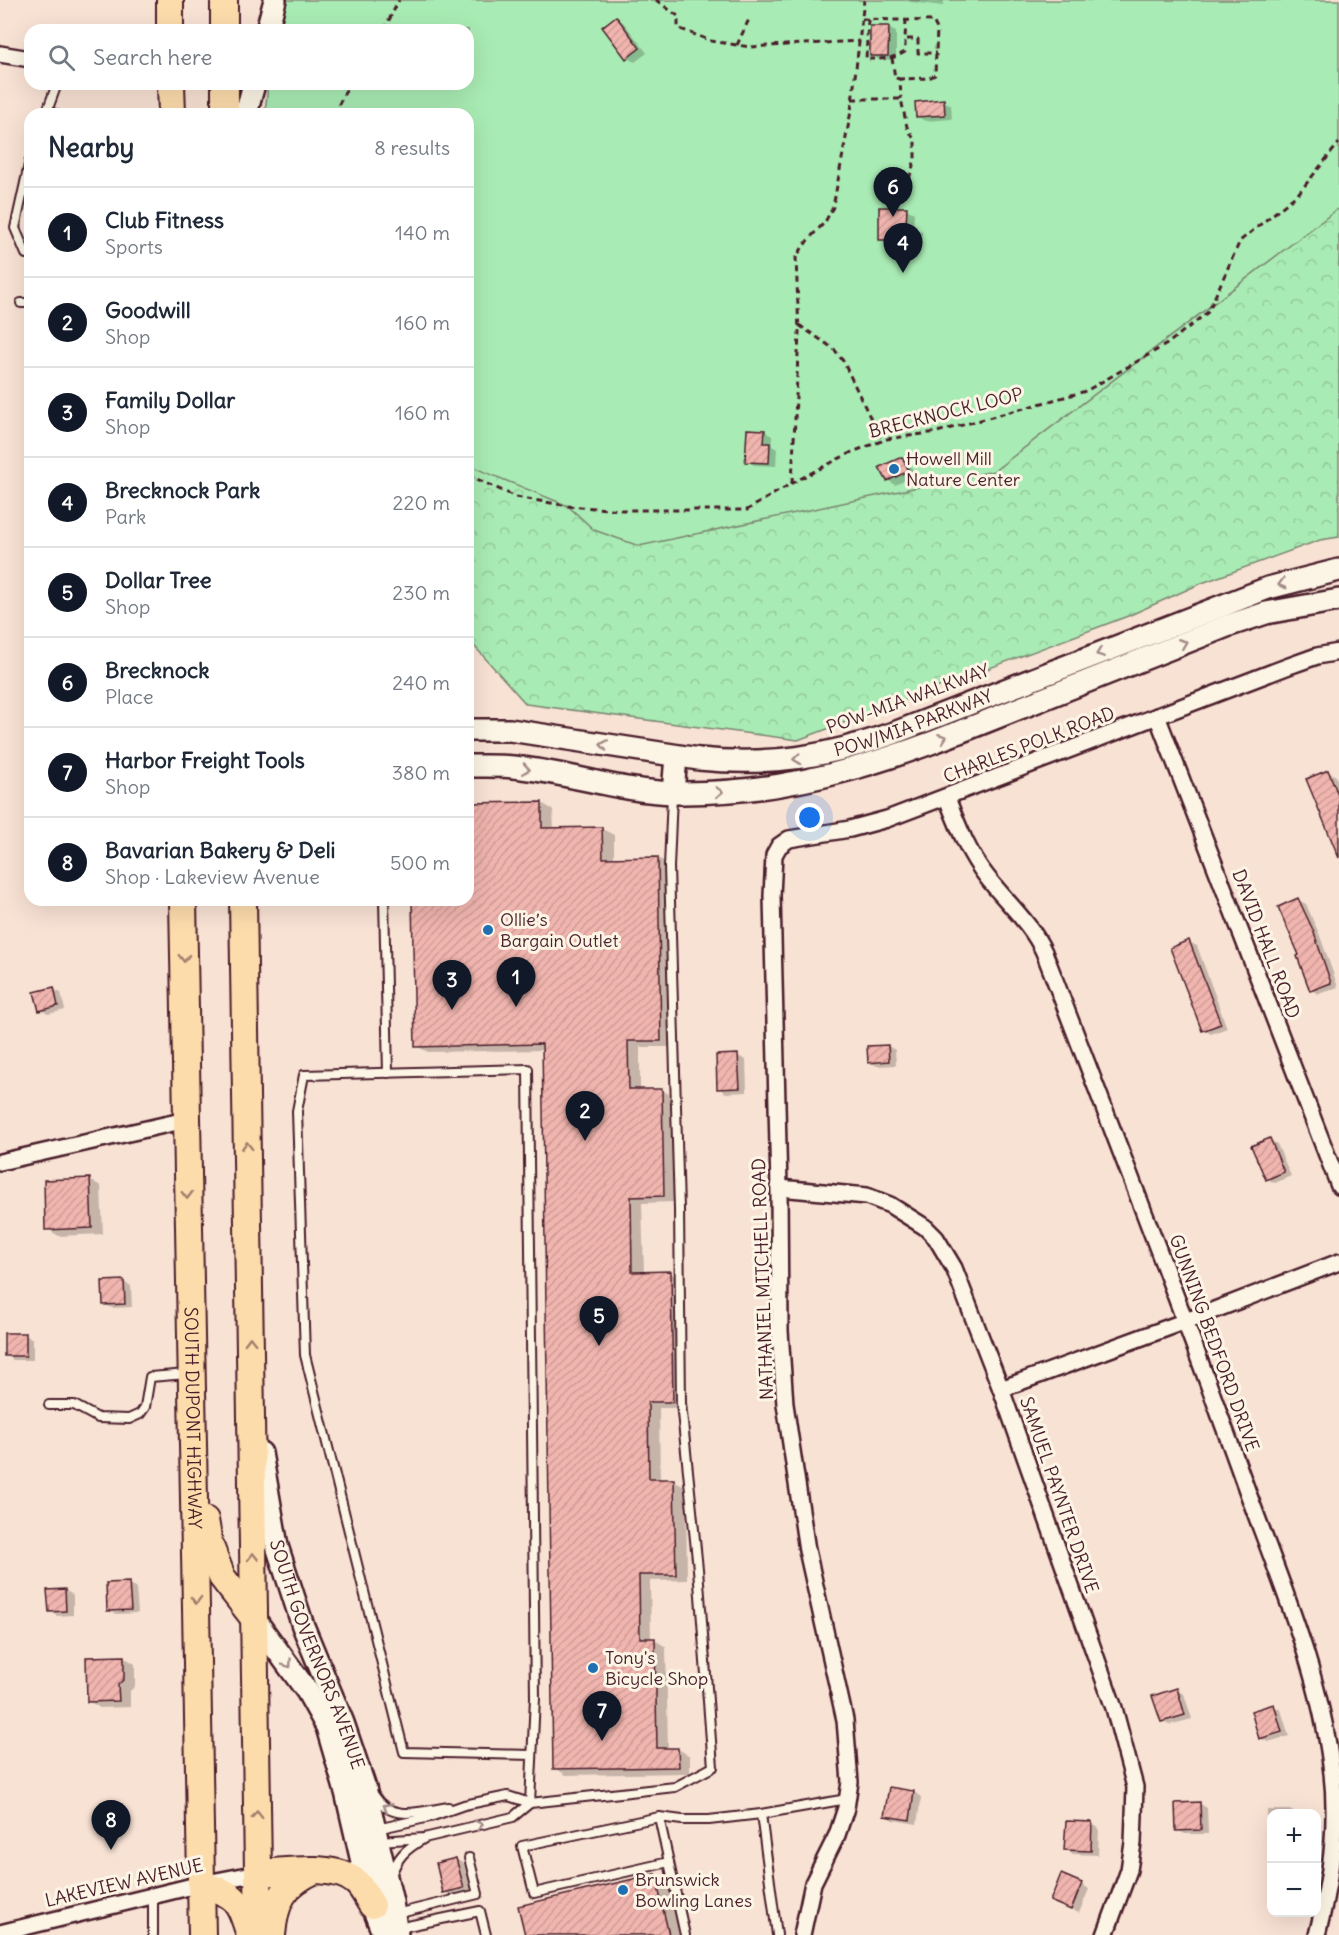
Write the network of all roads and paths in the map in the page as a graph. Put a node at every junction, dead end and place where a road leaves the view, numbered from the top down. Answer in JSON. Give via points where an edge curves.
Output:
{"nodes":[{"id":1,"x":170,"y":0,"type":"edge"},
{"id":2,"x":224,"y":0,"type":"edge"},
{"id":3,"x":275,"y":0,"type":"edge"},
{"id":4,"x":399,"y":0,"type":"edge"},
{"id":5,"x":656,"y":0,"type":"edge"},
{"id":6,"x":864,"y":0,"type":"edge"},
{"id":7,"x":750,"y":17,"type":"dead end"},
{"id":8,"x":862,"y":19,"type":"junction"},
{"id":9,"x":868,"y":20,"type":"junction"},
{"id":10,"x":906,"y":21,"type":"junction"},
{"id":11,"x":170,"y":24,"type":"edge"},
{"id":12,"x":224,"y":24,"type":"edge"},
{"id":13,"x":269,"y":24,"type":"edge"},
{"id":14,"x":387,"y":24,"type":"edge"},
{"id":15,"x":905,"y":39,"type":"junction"},
{"id":16,"x":859,"y":41,"type":"junction"},
{"id":17,"x":737,"y":45,"type":"junction"},
{"id":18,"x":936,"y":53,"type":"junction"},
{"id":19,"x":0,"y":54,"type":"edge"},
{"id":20,"x":24,"y":58,"type":"edge"},
{"id":21,"x":892,"y":58,"type":"junction"},
{"id":22,"x":900,"y":79,"type":"junction"},
{"id":23,"x":55,"y":90,"type":"edge"},
{"id":24,"x":171,"y":90,"type":"edge"},
{"id":25,"x":225,"y":90,"type":"edge"},
{"id":26,"x":252,"y":90,"type":"edge"},
{"id":27,"x":346,"y":90,"type":"edge"},
{"id":28,"x":852,"y":99,"type":"junction"},
{"id":29,"x":901,"y":99,"type":"junction"},
{"id":30,"x":48,"y":108,"type":"edge"},
{"id":31,"x":172,"y":108,"type":"edge"},
{"id":32,"x":225,"y":108,"type":"edge"},
{"id":33,"x":248,"y":108,"type":"edge"},
{"id":34,"x":337,"y":108,"type":"edge"},
{"id":35,"x":1339,"y":143,"type":"edge"},
{"id":36,"x":909,"y":178,"type":"dead end"},
{"id":37,"x":24,"y":187,"type":"edge"},
{"id":38,"x":24,"y":249,"type":"edge"},
{"id":39,"x":799,"y":325,"type":"junction"},
{"id":40,"x":882,"y":442,"type":"junction"},
{"id":41,"x":474,"y":478,"type":"edge"},
{"id":42,"x":792,"y":483,"type":"junction"},
{"id":43,"x":1339,"y":570,"type":"edge"},
{"id":44,"x":1339,"y":600,"type":"edge"},
{"id":45,"x":1339,"y":652,"type":"edge"},
{"id":46,"x":1157,"y":716,"type":"junction"},
{"id":47,"x":474,"y":730,"type":"edge"},
{"id":48,"x":676,"y":756,"type":"junction"},
{"id":49,"x":474,"y":766,"type":"edge"},
{"id":50,"x":673,"y":793,"type":"junction"},
{"id":51,"x":947,"y":798,"type":"junction"},
{"id":52,"x":772,"y":896,"type":"joint"},
{"id":53,"x":183,"y":906,"type":"edge"},
{"id":54,"x":243,"y":906,"type":"edge"},
{"id":55,"x":384,"y":906,"type":"edge"},
{"id":56,"x":388,"y":1073,"type":"junction"},
{"id":57,"x":186,"y":1120,"type":"junction"},
{"id":58,"x":0,"y":1161,"type":"edge"},
{"id":59,"x":1339,"y":1186,"type":"edge"},
{"id":60,"x":779,"y":1188,"type":"junction"},
{"id":61,"x":1339,"y":1262,"type":"edge"},
{"id":62,"x":1186,"y":1321,"type":"junction"},
{"id":63,"x":251,"y":1372,"type":"junction"},
{"id":64,"x":192,"y":1374,"type":"junction"},
{"id":65,"x":1001,"y":1389,"type":"junction"},
{"id":66,"x":49,"y":1405,"type":"dead end"},
{"id":67,"x":194,"y":1458,"type":"junction"},
{"id":68,"x":253,"y":1617,"type":"junction"},
{"id":69,"x":354,"y":1754,"type":"junction"},
{"id":70,"x":532,"y":1755,"type":"junction"},
{"id":71,"x":848,"y":1799,"type":"junction"},
{"id":72,"x":530,"y":1803,"type":"junction"},
{"id":73,"x":464,"y":1805,"type":"junction"},
{"id":74,"x":761,"y":1814,"type":"junction"},
{"id":75,"x":659,"y":1817,"type":"junction"},
{"id":76,"x":370,"y":1837,"type":"junction"},
{"id":77,"x":424,"y":1838,"type":"junction"},
{"id":78,"x":469,"y":1858,"type":"dead end"},
{"id":79,"x":669,"y":1862,"type":"junction"},
{"id":80,"x":315,"y":1870,"type":"junction"},
{"id":81,"x":258,"y":1873,"type":"junction"},
{"id":82,"x":201,"y":1884,"type":"junction"},
{"id":83,"x":153,"y":1896,"type":"junction"},
{"id":84,"x":389,"y":1917,"type":"edge"},
{"id":85,"x":0,"y":1933,"type":"edge"},
{"id":86,"x":153,"y":1935,"type":"edge"},
{"id":87,"x":202,"y":1935,"type":"edge"},
{"id":88,"x":250,"y":1935,"type":"edge"},
{"id":89,"x":259,"y":1935,"type":"edge"},
{"id":90,"x":272,"y":1935,"type":"edge"},
{"id":91,"x":486,"y":1935,"type":"edge"},
{"id":92,"x":685,"y":1935,"type":"edge"},
{"id":93,"x":777,"y":1935,"type":"edge"},
{"id":94,"x":802,"y":1935,"type":"edge"},
{"id":95,"x":1105,"y":1935,"type":"edge"},
{"id":96,"x":1317,"y":1935,"type":"edge"}],
"edges":[{"from":1,"to":11,"type":"highway"},
{"from":2,"to":12,"type":"highway"},
{"from":3,"to":13,"type":"main road"},
{"from":4,"to":14,"type":"path"},
{"from":5,"to":17,"type":"path","via":[[678,15],[678,28],[711,41]]},
{"from":6,"to":8,"type":"path"},
{"from":7,"to":17,"type":"path"},
{"from":8,"to":9,"type":"path"},
{"from":8,"to":16,"type":"path"},
{"from":9,"to":10,"type":"path"},
{"from":9,"to":21,"type":"path","via":[[866,59]]},
{"from":10,"to":15,"type":"path"},
{"from":10,"to":18,"type":"path","via":[[933,21],[937,29]]},
{"from":15,"to":18,"type":"path","via":[[918,39],[918,53]]},
{"from":15,"to":21,"type":"path","via":[[905,52]]},
{"from":16,"to":17,"type":"path"},
{"from":16,"to":28,"type":"path"},
{"from":18,"to":22,"type":"path","via":[[935,75]]},
{"from":19,"to":20,"type":"street"},
{"from":21,"to":22,"type":"path","via":[[895,78]]},
{"from":22,"to":29,"type":"path"},
{"from":23,"to":30,"type":"lane"},
{"from":24,"to":31,"type":"highway"},
{"from":25,"to":32,"type":"highway"},
{"from":26,"to":33,"type":"main road"},
{"from":27,"to":34,"type":"path"},
{"from":28,"to":29,"type":"path"},
{"from":28,"to":39,"type":"path","via":[[833,207],[796,256]]},
{"from":29,"to":36,"type":"path","via":[[907,127],[915,141]]},
{"from":35,"to":40,"type":"path","name":"BRECKNOCK LOOP","via":[[1298,194],[1240,241],[1208,312],[1167,344],[1086,391],[937,432]]},
{"from":37,"to":38,"type":"lane","via":[[15,228]]},
{"from":39,"to":40,"type":"path","via":[[839,355]]},
{"from":39,"to":42,"type":"path"},
{"from":40,"to":42,"type":"path","name":"BRECKNOCK LOOP","via":[[852,452]]},
{"from":41,"to":42,"type":"path","name":"BRECKNOCK LOOP","via":[[516,497],[623,510],[747,510]]},
{"from":43,"to":48,"type":"main road","name":"POW/MIA PARKWAY","one_way":true,"via":[[1258,592],[862,745],[807,758],[754,762]]},
{"from":50,"to":44,"type":"main road","name":"POW/MIA PARKWAY","one_way":true,"via":[[739,791],[841,773],[937,741],[1227,626],[1266,613]]},
{"from":45,"to":46,"type":"street","name":"CHARLES POLK ROAD","via":[[1317,656]]},
{"from":46,"to":51,"type":"street","name":"CHARLES POLK ROAD"},
{"from":46,"to":59,"type":"street","name":"DAVID HALL ROAD"},
{"from":48,"to":47,"type":"main road","name":"POW/MIA PARKWAY","one_way":true,"via":[[510,730]]},
{"from":48,"to":50,"type":"main road"},
{"from":49,"to":50,"type":"main road","name":"POW/MIA PARKWAY","one_way":true,"via":[[522,768]]},
{"from":50,"to":72,"type":"lane","via":[[669,867],[681,1403],[713,1767],[675,1787]]},
{"from":51,"to":52,"type":"street","name":"CHARLES POLK ROAD","via":[[869,825],[789,839],[774,855]]},
{"from":51,"to":62,"type":"street","name":"GUNNING BEDFORD DRIVE","via":[[972,857],[1040,943]]},
{"from":52,"to":60,"type":"street","name":"NATHANIEL MITCHELL ROAD"},
{"from":53,"to":57,"type":"highway","name":"SOUTH DUPONT HIGHWAY","one_way":true},
{"from":63,"to":54,"type":"highway","one_way":true},
{"from":55,"to":56,"type":"lane"},
{"from":56,"to":70,"type":"lane","via":[[528,1069],[535,1698]]},
{"from":56,"to":70,"type":"lane","via":[[304,1075],[297,1111],[305,1355],[404,1752]]},
{"from":57,"to":58,"type":"street"},
{"from":57,"to":64,"type":"highway","name":"SOUTH DUPONT HIGHWAY","one_way":true},
{"from":60,"to":65,"type":"street","name":"SAMUEL PAYNTER DRIVE","via":[[867,1196],[890,1204],[925,1227],[954,1268]]},
{"from":60,"to":71,"type":"street","name":"NATHANIEL MITCHELL ROAD","via":[[785,1404],[807,1550],[845,1720]]},
{"from":61,"to":62,"type":"street"},
{"from":62,"to":65,"type":"street"},
{"from":62,"to":96,"type":"street","name":"GUNNING BEDFORD DRIVE","via":[[1299,1637],[1322,1713],[1331,1767],[1334,1825],[1327,1895]]},
{"from":68,"to":63,"type":"highway","one_way":true},
{"from":63,"to":69,"type":"main road","name":"SOUTH GOVERNORS AVENUE","via":[[277,1546],[303,1626]]},
{"from":64,"to":66,"type":"lane","via":[[150,1377],[145,1407],[129,1419],[98,1418],[74,1405]]},
{"from":64,"to":67,"type":"highway","name":"SOUTH DUPONT HIGHWAY"},
{"from":65,"to":95,"type":"street","name":"SAMUEL PAYNTER DRIVE","via":[[1114,1708],[1134,1787],[1129,1870]]},
{"from":67,"to":68,"type":"highway","via":[[216,1563]]},
{"from":67,"to":82,"type":"highway","name":"SOUTH DUPONT HIGHWAY","one_way":true},
{"from":68,"to":76,"type":"main road","name":"SOUTH GOVERNORS AVENUE","one_way":true,"via":[[307,1690],[327,1728],[346,1792]]},
{"from":81,"to":68,"type":"highway","one_way":true},
{"from":73,"to":69,"type":"lane","one_way":true,"via":[[414,1812],[384,1808]]},
{"from":69,"to":76,"type":"main road","name":"SOUTH GOVERNORS AVENUE","via":[[365,1788]]},
{"from":70,"to":72,"type":"lane"},
{"from":71,"to":74,"type":"lane"},
{"from":71,"to":94,"type":"street","name":"NATHANIEL MITCHELL ROAD","via":[[837,1835],[813,1883]]},
{"from":72,"to":73,"type":"lane","via":[[508,1796]]},
{"from":77,"to":72,"type":"lane","one_way":true,"via":[[513,1817]]},
{"from":73,"to":76,"type":"lane"},
{"from":74,"to":75,"type":"lane","via":[[709,1820]]},
{"from":74,"to":93,"type":"lane"},
{"from":75,"to":79,"type":"lane"},
{"from":75,"to":79,"type":"lane","via":[[522,1846],[534,1893]]},
{"from":76,"to":77,"type":"lane"},
{"from":76,"to":84,"type":"main road","name":"SOUTH GOVERNORS AVENUE"},
{"from":77,"to":84,"type":"lane","via":[[403,1852],[395,1865]]},
{"from":78,"to":84,"type":"lane","via":[[478,1894]]},
{"from":79,"to":92,"type":"lane"},
{"from":80,"to":81,"type":"highway"},
{"from":80,"to":84,"type":"highway","via":[[344,1874],[356,1881]]},
{"from":80,"to":90,"type":"highway","via":[[289,1886],[278,1906]]},
{"from":81,"to":82,"type":"street","name":"LAKEVIEW AVENUE"},
{"from":81,"to":89,"type":"highway"},
{"from":82,"to":83,"type":"street","name":"LAKEVIEW AVENUE"},
{"from":82,"to":87,"type":"highway","name":"SOUTH DUPONT HIGHWAY"},
{"from":82,"to":88,"type":"highway","via":[[235,1898]]},
{"from":83,"to":85,"type":"street","name":"LAKEVIEW AVENUE","via":[[48,1925]]},
{"from":83,"to":86,"type":"lane"},
{"from":84,"to":91,"type":"lane","via":[[480,1911]]}]}
